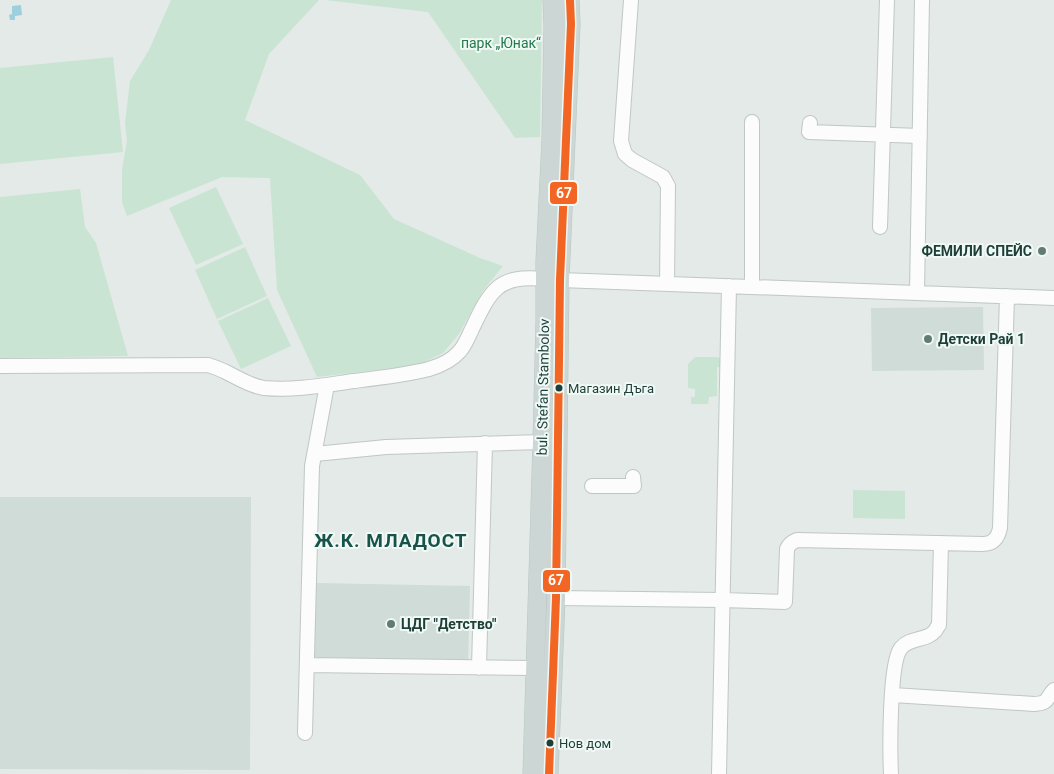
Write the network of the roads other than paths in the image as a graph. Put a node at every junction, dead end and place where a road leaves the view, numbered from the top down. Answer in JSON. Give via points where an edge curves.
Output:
{"nodes":[{"id":1,"x":552,"y":0,"type":"edge"},
{"id":2,"x":570,"y":0,"type":"edge"},
{"id":3,"x":631,"y":0,"type":"edge"},
{"id":4,"x":887,"y":0,"type":"edge"},
{"id":5,"x":922,"y":0,"type":"edge"},
{"id":6,"x":752,"y":122,"type":"dead end"},
{"id":7,"x":810,"y":124,"type":"dead end"},
{"id":8,"x":883,"y":135,"type":"junction"},
{"id":9,"x":920,"y":136,"type":"junction"},
{"id":10,"x":880,"y":227,"type":"dead end"},
{"id":11,"x":552,"y":279,"type":"junction"},
{"id":12,"x":667,"y":284,"type":"junction"},
{"id":13,"x":729,"y":286,"type":"junction"},
{"id":14,"x":752,"y":287,"type":"junction"},
{"id":15,"x":917,"y":293,"type":"junction"},
{"id":16,"x":1007,"y":296,"type":"junction"},
{"id":17,"x":1054,"y":298,"type":"edge"},
{"id":18,"x":0,"y":366,"type":"edge"},
{"id":19,"x":327,"y":385,"type":"junction"},
{"id":20,"x":542,"y":442,"type":"junction"},
{"id":21,"x":484,"y":443,"type":"junction"},
{"id":22,"x":314,"y":454,"type":"junction"},
{"id":23,"x":633,"y":477,"type":"dead end"},
{"id":24,"x":592,"y":486,"type":"dead end"},
{"id":25,"x":940,"y":543,"type":"junction"},
{"id":26,"x":556,"y":598,"type":"junction"},
{"id":27,"x":722,"y":600,"type":"junction"},
{"id":28,"x":307,"y":666,"type":"junction"},
{"id":29,"x":479,"y":668,"type":"junction"},
{"id":30,"x":536,"y":668,"type":"junction"},
{"id":31,"x":1054,"y":690,"type":"edge"},
{"id":32,"x":892,"y":695,"type":"junction"},
{"id":33,"x":305,"y":733,"type":"dead end"},
{"id":34,"x":532,"y":774,"type":"edge"},
{"id":35,"x":549,"y":774,"type":"edge"},
{"id":36,"x":718,"y":774,"type":"edge"},
{"id":37,"x":890,"y":774,"type":"edge"}],
"edges":[{"from":1,"to":11,"type":"main road","name":"bul. Stefan Stambolov"},
{"from":2,"to":11,"type":"main road","name":"bul. Stefan Stambolov","via":[[571,24]]},
{"from":3,"to":12,"type":"street","via":[[621,141],[625,154],[663,177],[668,186]]},
{"from":4,"to":8,"type":"street"},
{"from":5,"to":9,"type":"street"},
{"from":6,"to":14,"type":"street"},
{"from":7,"to":8,"type":"street","via":[[809,132]]},
{"from":8,"to":9,"type":"street"},
{"from":8,"to":10,"type":"street"},
{"from":9,"to":15,"type":"street"},
{"from":11,"to":12,"type":"street"},
{"from":11,"to":19,"type":"street","via":[[516,278],[501,285],[489,297],[459,353],[446,362],[402,375]]},
{"from":11,"to":20,"type":"main road","name":"bul. Stefan Stambolov","via":[[545,322]]},
{"from":11,"to":26,"type":"main road","name":"bul. Stefan Stambolov"},
{"from":12,"to":13,"type":"street"},
{"from":13,"to":14,"type":"street"},
{"from":13,"to":27,"type":"street"},
{"from":14,"to":15,"type":"street"},
{"from":15,"to":16,"type":"street"},
{"from":16,"to":17,"type":"street"},
{"from":16,"to":25,"type":"street","via":[[999,533],[994,541],[987,544]]},
{"from":18,"to":19,"type":"street","via":[[208,365],[263,388]]},
{"from":19,"to":22,"type":"street"},
{"from":20,"to":21,"type":"street"},
{"from":20,"to":30,"type":"main road","name":"bul. Stefan Stambolov"},
{"from":21,"to":22,"type":"street","via":[[386,446]]},
{"from":21,"to":29,"type":"street"},
{"from":22,"to":28,"type":"street"},
{"from":23,"to":24,"type":"street","via":[[634,486]]},
{"from":25,"to":27,"type":"street","via":[[796,540],[787,548],[785,602]]},
{"from":25,"to":32,"type":"street","via":[[938,625],[934,633],[904,644],[898,652]]},
{"from":26,"to":27,"type":"street"},
{"from":26,"to":35,"type":"main road","name":"bul. Stefan Stambolov"},
{"from":27,"to":36,"type":"street"},
{"from":28,"to":29,"type":"street"},
{"from":28,"to":33,"type":"street"},
{"from":29,"to":30,"type":"street"},
{"from":30,"to":34,"type":"main road","name":"bul. Stefan Stambolov"},
{"from":31,"to":32,"type":"street","via":[[1042,704]]},
{"from":32,"to":37,"type":"street"}]}
